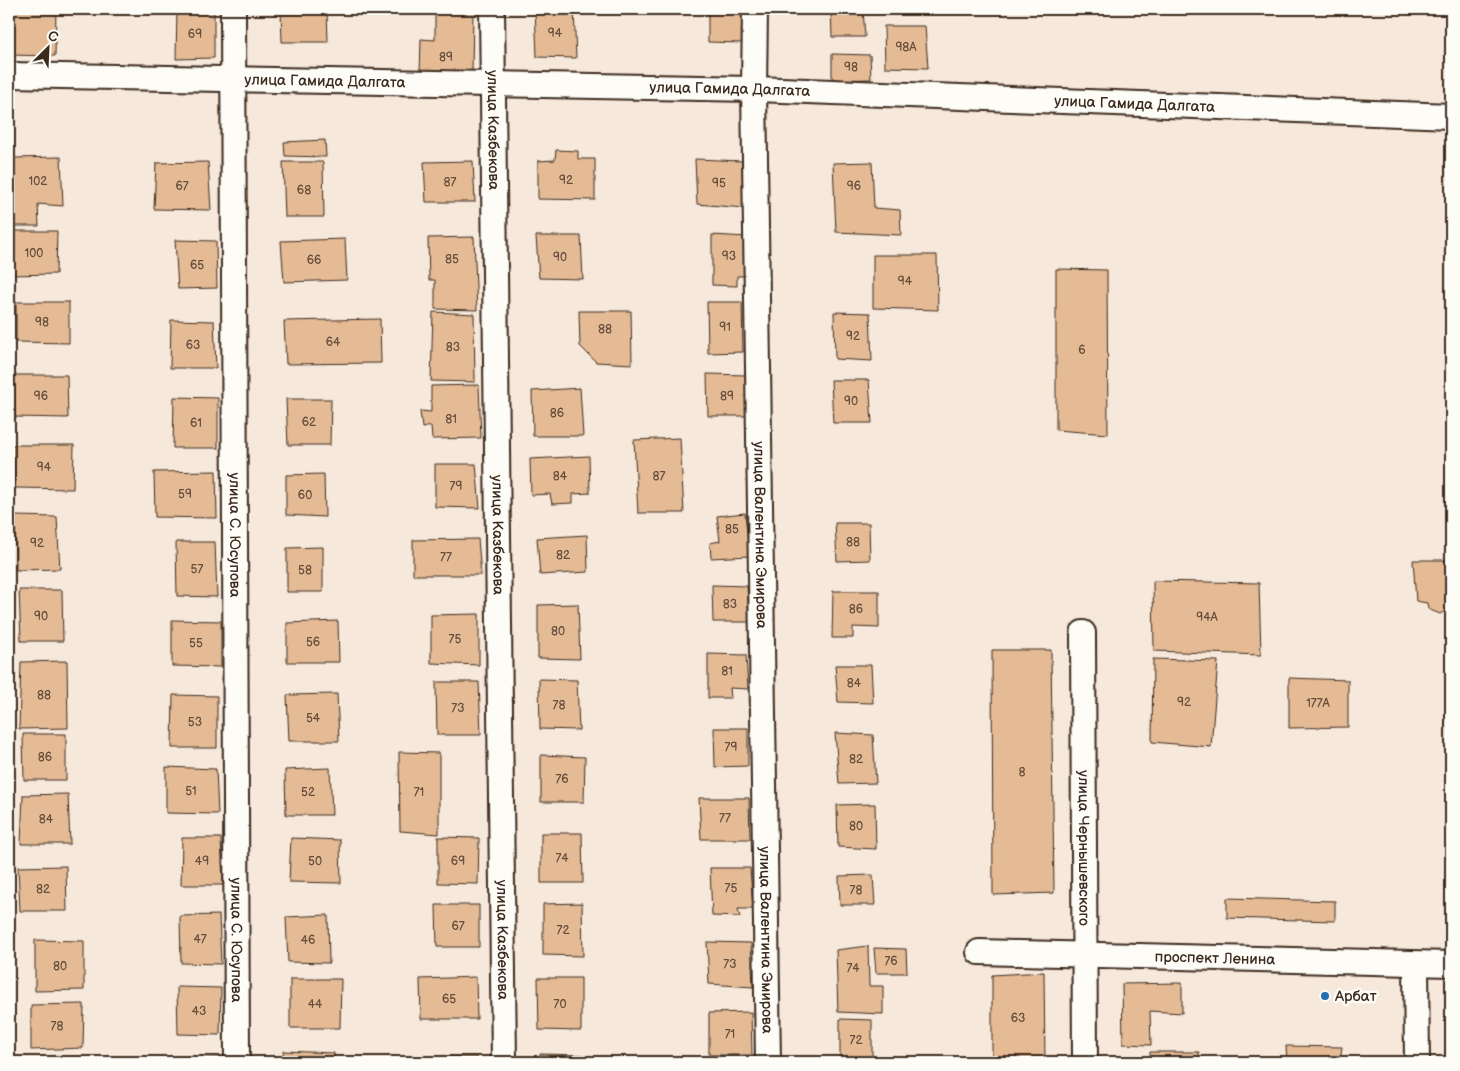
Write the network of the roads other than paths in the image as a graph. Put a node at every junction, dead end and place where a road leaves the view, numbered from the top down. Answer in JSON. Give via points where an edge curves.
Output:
{"nodes":[{"id":1,"x":233,"y":9,"type":"edge"},
{"id":2,"x":492,"y":9,"type":"edge"},
{"id":3,"x":754,"y":9,"type":"edge"},
{"id":4,"x":9,"y":75,"type":"edge"},
{"id":5,"x":233,"y":79,"type":"junction"},
{"id":6,"x":493,"y":84,"type":"junction"},
{"id":7,"x":754,"y":88,"type":"junction"},
{"id":8,"x":1451,"y":116,"type":"edge"},
{"id":9,"x":1083,"y":633,"type":"dead end"},
{"id":10,"x":979,"y":952,"type":"dead end"},
{"id":11,"x":1084,"y":955,"type":"junction"},
{"id":12,"x":1416,"y":964,"type":"junction"},
{"id":13,"x":1451,"y":964,"type":"edge"},
{"id":14,"x":237,"y":1062,"type":"edge"},
{"id":15,"x":504,"y":1062,"type":"edge"},
{"id":16,"x":768,"y":1062,"type":"edge"},
{"id":17,"x":1085,"y":1062,"type":"edge"},
{"id":18,"x":1417,"y":1062,"type":"edge"}],
"edges":[{"from":1,"to":5,"type":"street","name":"улица С. Юсупова"},
{"from":2,"to":6,"type":"street","name":"улица Казбекова"},
{"from":3,"to":7,"type":"street","name":"улица Валентина Эмирова"},
{"from":4,"to":5,"type":"street","name":"улица Гамида Далгата"},
{"from":5,"to":6,"type":"street","name":"улица Гамида Далгата"},
{"from":5,"to":14,"type":"street","name":"улица С. Юсупова"},
{"from":6,"to":7,"type":"street","name":"улица Гамида Далгата"},
{"from":6,"to":15,"type":"street","name":"улица Казбекова"},
{"from":7,"to":8,"type":"street","name":"улица Гамида Далгата"},
{"from":7,"to":16,"type":"street","name":"улица Валентина Эмирова"},
{"from":9,"to":11,"type":"street","name":"улица Чернышевского"},
{"from":10,"to":11,"type":"street","name":"проспект Ленина"},
{"from":11,"to":12,"type":"street","name":"проспект Ленина"},
{"from":11,"to":17,"type":"street","name":"улица Чернышевского"},
{"from":12,"to":13,"type":"street","name":"проспект Ленина"},
{"from":12,"to":18,"type":"street"}]}
